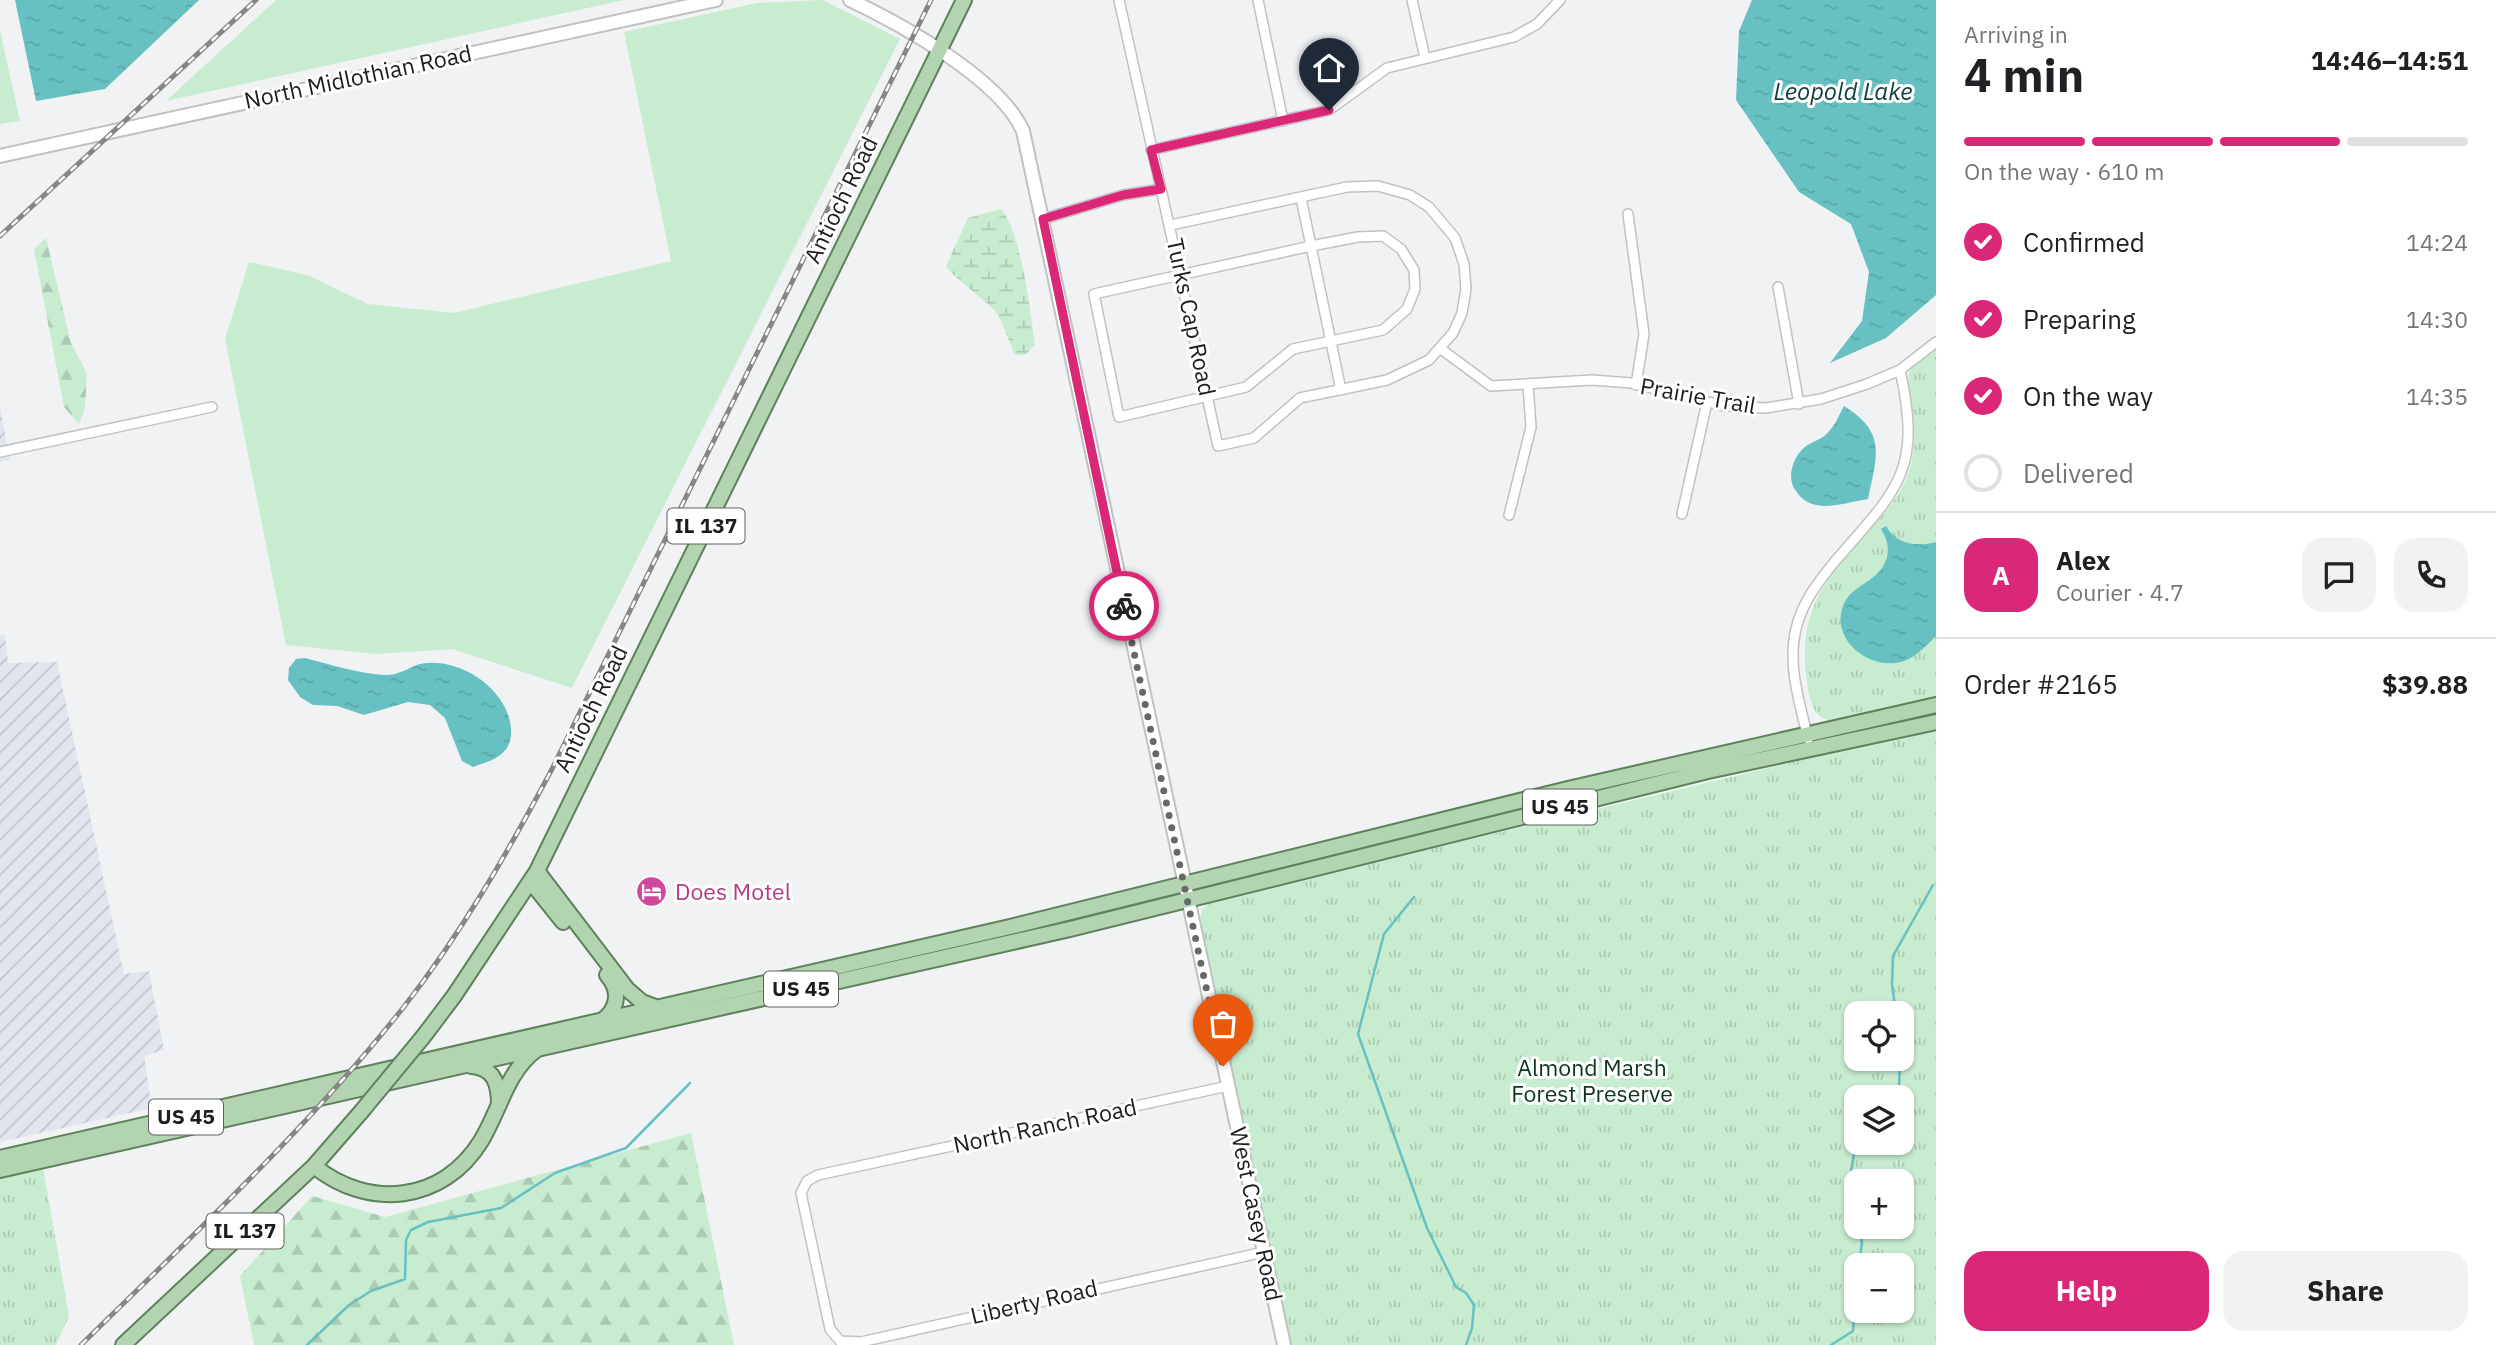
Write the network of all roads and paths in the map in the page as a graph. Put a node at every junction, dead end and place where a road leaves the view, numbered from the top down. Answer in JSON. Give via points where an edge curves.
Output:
{"nodes":[{"id":1,"x":716,"y":0,"type":"edge"},
{"id":2,"x":850,"y":0,"type":"edge"},
{"id":3,"x":964,"y":0,"type":"edge"},
{"id":4,"x":1119,"y":0,"type":"edge"},
{"id":5,"x":1258,"y":0,"type":"edge"},
{"id":6,"x":1412,"y":0,"type":"edge"},
{"id":7,"x":1560,"y":0,"type":"edge"},
{"id":8,"x":939,"y":51,"type":"junction"},
{"id":9,"x":1425,"y":58,"type":"junction"},
{"id":10,"x":1283,"y":121,"type":"junction"},
{"id":11,"x":1151,"y":150,"type":"junction"},
{"id":12,"x":0,"y":156,"type":"edge"},
{"id":13,"x":1161,"y":189,"type":"junction"},
{"id":14,"x":1301,"y":198,"type":"junction"},
{"id":15,"x":1628,"y":214,"type":"dead end"},
{"id":16,"x":1043,"y":219,"type":"junction"},
{"id":17,"x":1171,"y":225,"type":"junction"},
{"id":18,"x":1311,"y":246,"type":"junction"},
{"id":19,"x":1181,"y":274,"type":"junction"},
{"id":20,"x":1778,"y":287,"type":"dead end"},
{"id":21,"x":1331,"y":341,"type":"junction"},
{"id":22,"x":1936,"y":342,"type":"edge"},
{"id":23,"x":1441,"y":349,"type":"junction"},
{"id":24,"x":1900,"y":370,"type":"junction"},
{"id":25,"x":1528,"y":385,"type":"junction"},
{"id":26,"x":1636,"y":385,"type":"junction"},
{"id":27,"x":1341,"y":390,"type":"junction"},
{"id":28,"x":1207,"y":396,"type":"junction"},
{"id":29,"x":1707,"y":402,"type":"junction"},
{"id":30,"x":1799,"y":404,"type":"junction"},
{"id":31,"x":212,"y":407,"type":"dead end"},
{"id":32,"x":0,"y":452,"type":"edge"},
{"id":33,"x":1682,"y":514,"type":"dead end"},
{"id":34,"x":1509,"y":515,"type":"dead end"},
{"id":35,"x":1936,"y":705,"type":"edge"},
{"id":36,"x":1936,"y":722,"type":"edge"},
{"id":37,"x":1809,"y":741,"type":"junction"},
{"id":38,"x":534,"y":877,"type":"junction"},
{"id":39,"x":1185,"y":892,"type":"junction"},
{"id":40,"x":657,"y":1008,"type":"junction"},
{"id":41,"x":601,"y":1022,"type":"junction"},
{"id":42,"x":537,"y":1050,"type":"junction"},
{"id":43,"x":467,"y":1065,"type":"junction"},
{"id":44,"x":1228,"y":1086,"type":"junction"},
{"id":45,"x":499,"y":1107,"type":"junction"},
{"id":46,"x":0,"y":1158,"type":"edge"},
{"id":47,"x":314,"y":1166,"type":"junction"},
{"id":48,"x":0,"y":1170,"type":"edge"},
{"id":49,"x":1264,"y":1252,"type":"junction"},
{"id":50,"x":825,"y":1308,"type":"joint"},
{"id":51,"x":123,"y":1345,"type":"edge"},
{"id":52,"x":1284,"y":1345,"type":"edge"}],
"edges":[{"from":1,"to":12,"type":"main road","name":"North Midlothian Road"},
{"from":2,"to":8,"type":"main road"},
{"from":3,"to":8,"type":"main road","name":"Antioch Road","number":"IL 137"},
{"from":4,"to":11,"type":"street","name":"Turks Cap Road"},
{"from":5,"to":10,"type":"street"},
{"from":6,"to":9,"type":"street"},
{"from":7,"to":9,"type":"street","via":[[1537,24],[1514,37]]},
{"from":8,"to":16,"type":"main road","name":"West Casey Road","via":[[995,92],[1018,121]]},
{"from":8,"to":38,"type":"main road","name":"Antioch Road","number":"IL 137"},
{"from":9,"to":10,"type":"street","via":[[1376,74],[1329,110]]},
{"from":10,"to":11,"type":"street"},
{"from":11,"to":13,"type":"street","name":"Turks Cap Road"},
{"from":13,"to":16,"type":"street","via":[[1123,195]]},
{"from":13,"to":17,"type":"street","name":"Turks Cap Road"},
{"from":14,"to":17,"type":"street"},
{"from":14,"to":18,"type":"street"},
{"from":14,"to":23,"type":"street","via":[[1347,187],[1378,186],[1410,195],[1438,216],[1455,238],[1466,275],[1462,313]]},
{"from":15,"to":26,"type":"street","via":[[1644,334]]},
{"from":16,"to":39,"type":"main road","name":"West Casey Road"},
{"from":17,"to":19,"type":"street","name":"Turks Cap Road"},
{"from":18,"to":19,"type":"street"},
{"from":18,"to":21,"type":"street"},
{"from":18,"to":21,"type":"street","via":[[1383,236],[1401,249],[1414,270],[1415,289],[1397,320],[1383,330]]},
{"from":19,"to":28,"type":"street","name":"Turks Cap Road"},
{"from":19,"to":28,"type":"street","via":[[1094,294],[1119,417]]},
{"from":20,"to":30,"type":"street"},
{"from":21,"to":27,"type":"street"},
{"from":21,"to":28,"type":"street","via":[[1285,352],[1246,387]]},
{"from":22,"to":24,"type":"street","name":"Prairie Trail"},
{"from":23,"to":25,"type":"street","name":"Prairie Trail","via":[[1491,386]]},
{"from":23,"to":27,"type":"street","via":[[1402,375]]},
{"from":24,"to":30,"type":"street","name":"Prairie Trail"},
{"from":24,"to":37,"type":"street","via":[[1910,424],[1902,474],[1884,505],[1818,582],[1796,627],[1794,671]]},
{"from":25,"to":26,"type":"street","name":"Prairie Trail","via":[[1592,380]]},
{"from":25,"to":34,"type":"street","via":[[1531,427]]},
{"from":26,"to":29,"type":"street","name":"Prairie Trail"},
{"from":27,"to":28,"type":"street","name":"Turks Cap Road","via":[[1300,398],[1254,438],[1218,446]]},
{"from":29,"to":30,"type":"street","name":"Prairie Trail","via":[[1747,408]]},
{"from":29,"to":33,"type":"street"},
{"from":31,"to":32,"type":"street"},
{"from":35,"to":37,"type":"main road","number":"US 45"},
{"from":36,"to":37,"type":"main road","number":"US 45"},
{"from":37,"to":39,"type":"main road","number":"US 45"},
{"from":38,"to":40,"type":"main road","via":[[627,989]]},
{"from":38,"to":41,"type":"main road","via":[[612,981],[617,1002]]},
{"from":38,"to":47,"type":"main road","name":"Antioch Road","number":"IL 137","bridge":true,"via":[[423,1037]]},
{"from":39,"to":40,"type":"main road","number":"US 45"},
{"from":39,"to":42,"type":"main road","number":"US 45","via":[[1057,932]]},
{"from":39,"to":44,"type":"main road","name":"West Casey Road"},
{"from":40,"to":41,"type":"main road","number":"US 45"},
{"from":41,"to":46,"type":"main road","number":"US 45"},
{"from":42,"to":43,"type":"main road","number":"US 45"},
{"from":42,"to":45,"type":"main road","via":[[523,1060]]},
{"from":43,"to":45,"type":"main road","via":[[482,1067],[494,1077]]},
{"from":43,"to":48,"type":"main road","number":"US 45"},
{"from":44,"to":49,"type":"main road","name":"West Casey Road"},
{"from":44,"to":50,"type":"street","name":"North Ranch Road","via":[[862,1165],[807,1181],[801,1189]]},
{"from":45,"to":47,"type":"main road","via":[[480,1143],[459,1166],[419,1190],[378,1196],[331,1180]]},
{"from":47,"to":51,"type":"main road","name":"Antioch Road","number":"IL 137"},
{"from":49,"to":50,"type":"street","name":"Liberty Road","via":[[861,1342],[840,1341],[833,1335]]},
{"from":49,"to":52,"type":"main road","name":"West Casey Road"}]}
